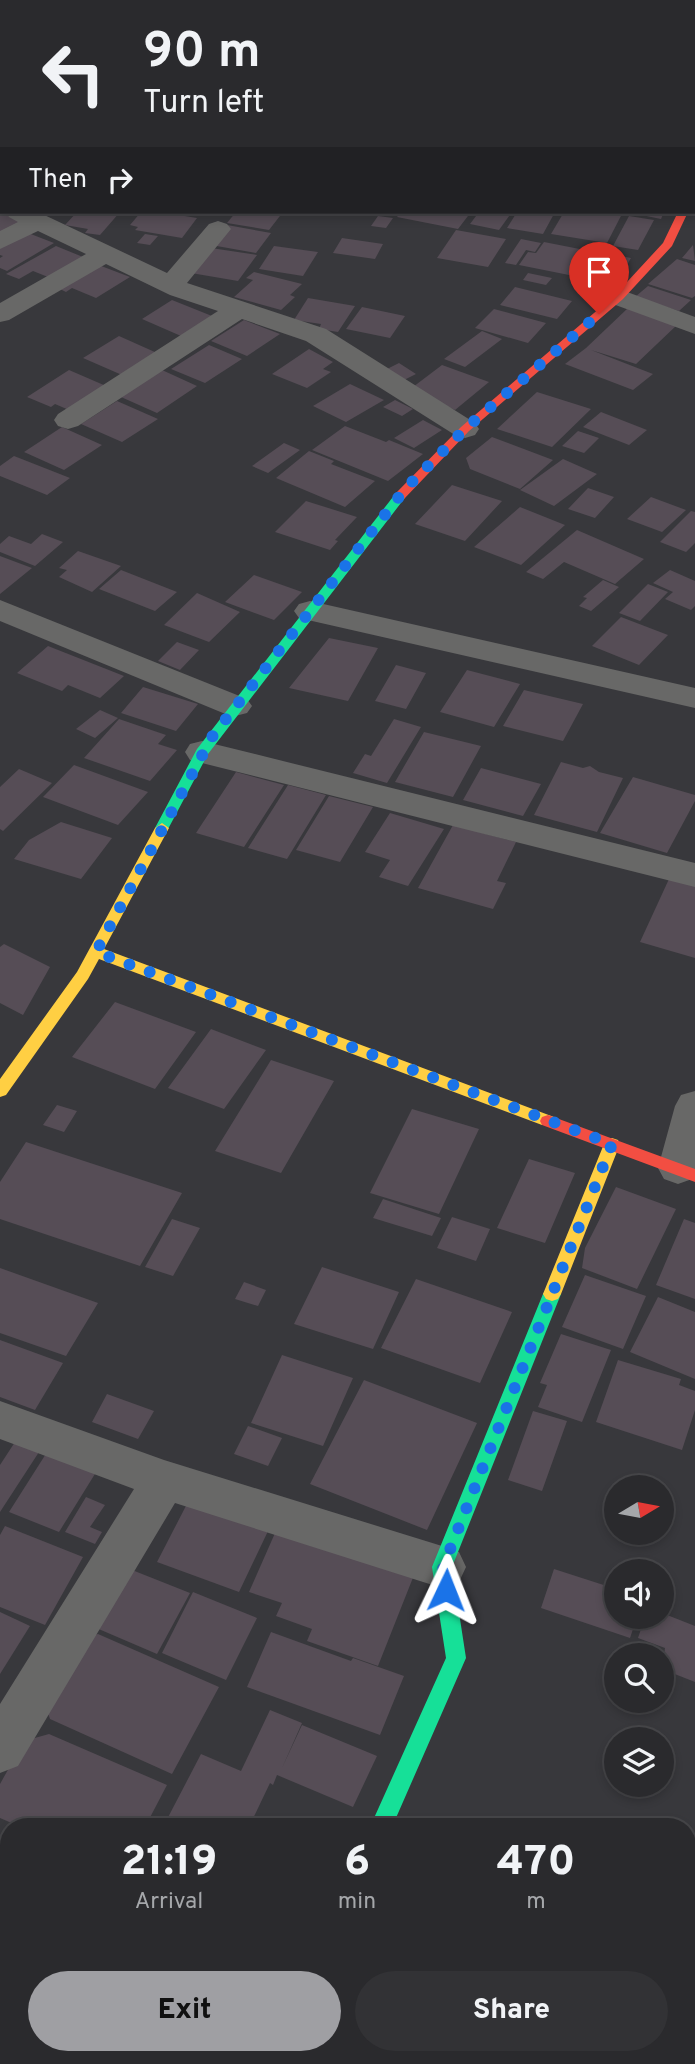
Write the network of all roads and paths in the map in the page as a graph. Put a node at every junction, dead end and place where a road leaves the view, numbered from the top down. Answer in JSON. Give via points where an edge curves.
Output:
{"nodes":[{"id":1,"x":682,"y":214,"type":"edge"},
{"id":2,"x":27,"y":217,"type":"edge"},
{"id":3,"x":218,"y":229,"type":"dead end"},
{"id":4,"x":0,"y":241,"type":"edge"},
{"id":5,"x":103,"y":255,"type":"junction"},
{"id":6,"x":172,"y":284,"type":"junction"},
{"id":7,"x":619,"y":297,"type":"junction"},
{"id":8,"x":239,"y":309,"type":"junction"},
{"id":9,"x":0,"y":314,"type":"edge"},
{"id":10,"x":695,"y":326,"type":"edge"},
{"id":11,"x":68,"y":420,"type":"dead end"},
{"id":12,"x":465,"y":429,"type":"junction"},
{"id":13,"x":0,"y":610,"type":"edge"},
{"id":14,"x":310,"y":611,"type":"junction"},
{"id":15,"x":695,"y":698,"type":"edge"},
{"id":16,"x":235,"y":706,"type":"junction"},
{"id":17,"x":202,"y":752,"type":"junction"},
{"id":18,"x":695,"y":875,"type":"edge"},
{"id":19,"x":96,"y":952,"type":"junction"},
{"id":20,"x":0,"y":1091,"type":"edge"},
{"id":21,"x":695,"y":1106,"type":"edge"},
{"id":22,"x":612,"y":1144,"type":"junction"},
{"id":23,"x":687,"y":1172,"type":"edge"},
{"id":24,"x":0,"y":1420,"type":"edge"},
{"id":25,"x":164,"y":1480,"type":"junction"},
{"id":26,"x":443,"y":1567,"type":"junction"},
{"id":27,"x":0,"y":1749,"type":"edge"},
{"id":28,"x":385,"y":1818,"type":"edge"}],
"edges":[{"from":1,"to":7,"type":"street","via":[[668,244]]},
{"from":2,"to":4,"type":"street"},
{"from":2,"to":5,"type":"street"},
{"from":3,"to":6,"type":"street"},
{"from":5,"to":6,"type":"street"},
{"from":5,"to":9,"type":"street"},
{"from":6,"to":8,"type":"street"},
{"from":7,"to":10,"type":"street"},
{"from":7,"to":12,"type":"street"},
{"from":8,"to":11,"type":"street"},
{"from":8,"to":12,"type":"street","via":[[316,335]]},
{"from":12,"to":14,"type":"street","via":[[405,489]]},
{"from":13,"to":16,"type":"street"},
{"from":14,"to":15,"type":"street"},
{"from":14,"to":16,"type":"street"},
{"from":16,"to":17,"type":"street"},
{"from":17,"to":18,"type":"street"},
{"from":17,"to":19,"type":"street"},
{"from":19,"to":20,"type":"street"},
{"from":19,"to":22,"type":"street"},
{"from":21,"to":23,"type":"street"},
{"from":22,"to":23,"type":"street"},
{"from":22,"to":26,"type":"street"},
{"from":24,"to":25,"type":"street"},
{"from":25,"to":26,"type":"street"},
{"from":25,"to":27,"type":"street"},
{"from":26,"to":28,"type":"street","via":[[456,1658]]}]}
